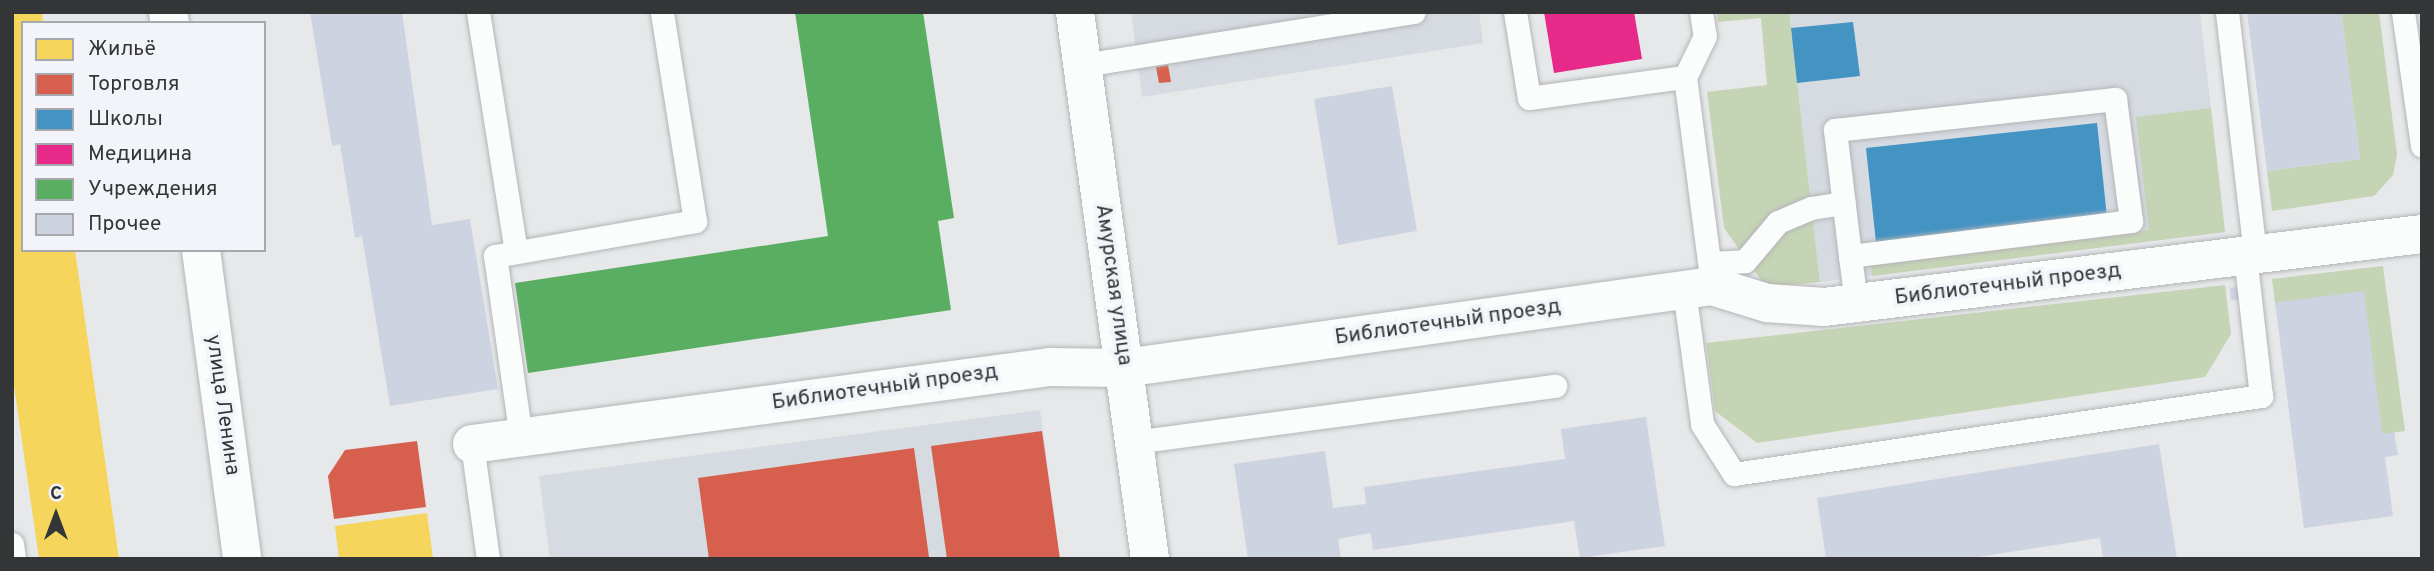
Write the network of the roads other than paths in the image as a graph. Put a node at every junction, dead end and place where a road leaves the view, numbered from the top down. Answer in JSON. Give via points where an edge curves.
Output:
{"nodes":[{"id":1,"x":478,"y":12,"type":"edge"},
{"id":2,"x":662,"y":12,"type":"edge"},
{"id":3,"x":1075,"y":12,"type":"edge"},
{"id":4,"x":1414,"y":12,"type":"edge"},
{"id":5,"x":1515,"y":12,"type":"edge"},
{"id":6,"x":1701,"y":12,"type":"edge"},
{"id":7,"x":2227,"y":12,"type":"edge"},
{"id":8,"x":2403,"y":12,"type":"edge"},
{"id":9,"x":1083,"y":65,"type":"junction"},
{"id":10,"x":1685,"y":77,"type":"junction"},
{"id":11,"x":2422,"y":146,"type":"edge"},
{"id":12,"x":1844,"y":203,"type":"junction"},
{"id":13,"x":2422,"y":233,"type":"edge"},
{"id":14,"x":201,"y":252,"type":"edge"},
{"id":15,"x":516,"y":252,"type":"junction"},
{"id":16,"x":2250,"y":254,"type":"junction"},
{"id":17,"x":1850,"y":256,"type":"junction"},
{"id":18,"x":1702,"y":280,"type":"junction"},
{"id":19,"x":1856,"y":303,"type":"junction"},
{"id":20,"x":1125,"y":368,"type":"junction"},
{"id":21,"x":1555,"y":386,"type":"dead end"},
{"id":22,"x":521,"y":438,"type":"junction"},
{"id":23,"x":1134,"y":442,"type":"junction"},
{"id":24,"x":472,"y":444,"type":"joint"},
{"id":25,"x":12,"y":544,"type":"edge"},
{"id":26,"x":15,"y":559,"type":"edge"},
{"id":27,"x":242,"y":559,"type":"edge"},
{"id":28,"x":488,"y":559,"type":"edge"},
{"id":29,"x":1150,"y":559,"type":"edge"}],
"edges":[{"from":1,"to":15,"type":"lane"},
{"from":2,"to":15,"type":"lane","via":[[695,221]]},
{"from":3,"to":9,"type":"street","name":"Амурская улица"},
{"from":4,"to":9,"type":"lane"},
{"from":5,"to":10,"type":"lane","via":[[1529,98]]},
{"from":6,"to":10,"type":"lane","via":[[1704,36]]},
{"from":7,"to":16,"type":"lane"},
{"from":8,"to":11,"type":"lane"},
{"from":9,"to":20,"type":"street","name":"Амурская улица"},
{"from":10,"to":18,"type":"lane"},
{"from":12,"to":17,"type":"lane"},
{"from":12,"to":17,"type":"lane","via":[[1835,130],[2115,99],[2131,220]]},
{"from":12,"to":18,"type":"lane","via":[[1811,208],[1778,222],[1745,261]]},
{"from":13,"to":16,"type":"street","name":"Библиотечный проезд"},
{"from":14,"to":27,"type":"street","name":"улица Ленина"},
{"from":15,"to":22,"type":"lane","via":[[495,256]]},
{"from":16,"to":18,"type":"lane","via":[[2261,396],[1734,474],[1702,424]]},
{"from":16,"to":19,"type":"street","name":"Библиотечный проезд"},
{"from":17,"to":19,"type":"lane"},
{"from":18,"to":19,"type":"street","name":"Библиотечный проезд","via":[[1768,303],[1824,307]]},
{"from":18,"to":20,"type":"street","name":"Библиотечный проезд"},
{"from":20,"to":22,"type":"street","name":"Библиотечный проезд","via":[[1050,367]]},
{"from":20,"to":23,"type":"street","name":"Амурская улица"},
{"from":21,"to":23,"type":"lane"},
{"from":22,"to":24,"type":"street","name":"Библиотечный проезд"},
{"from":23,"to":29,"type":"street","name":"Амурская улица"},
{"from":24,"to":28,"type":"lane"},
{"from":25,"to":26,"type":"lane"}]}
